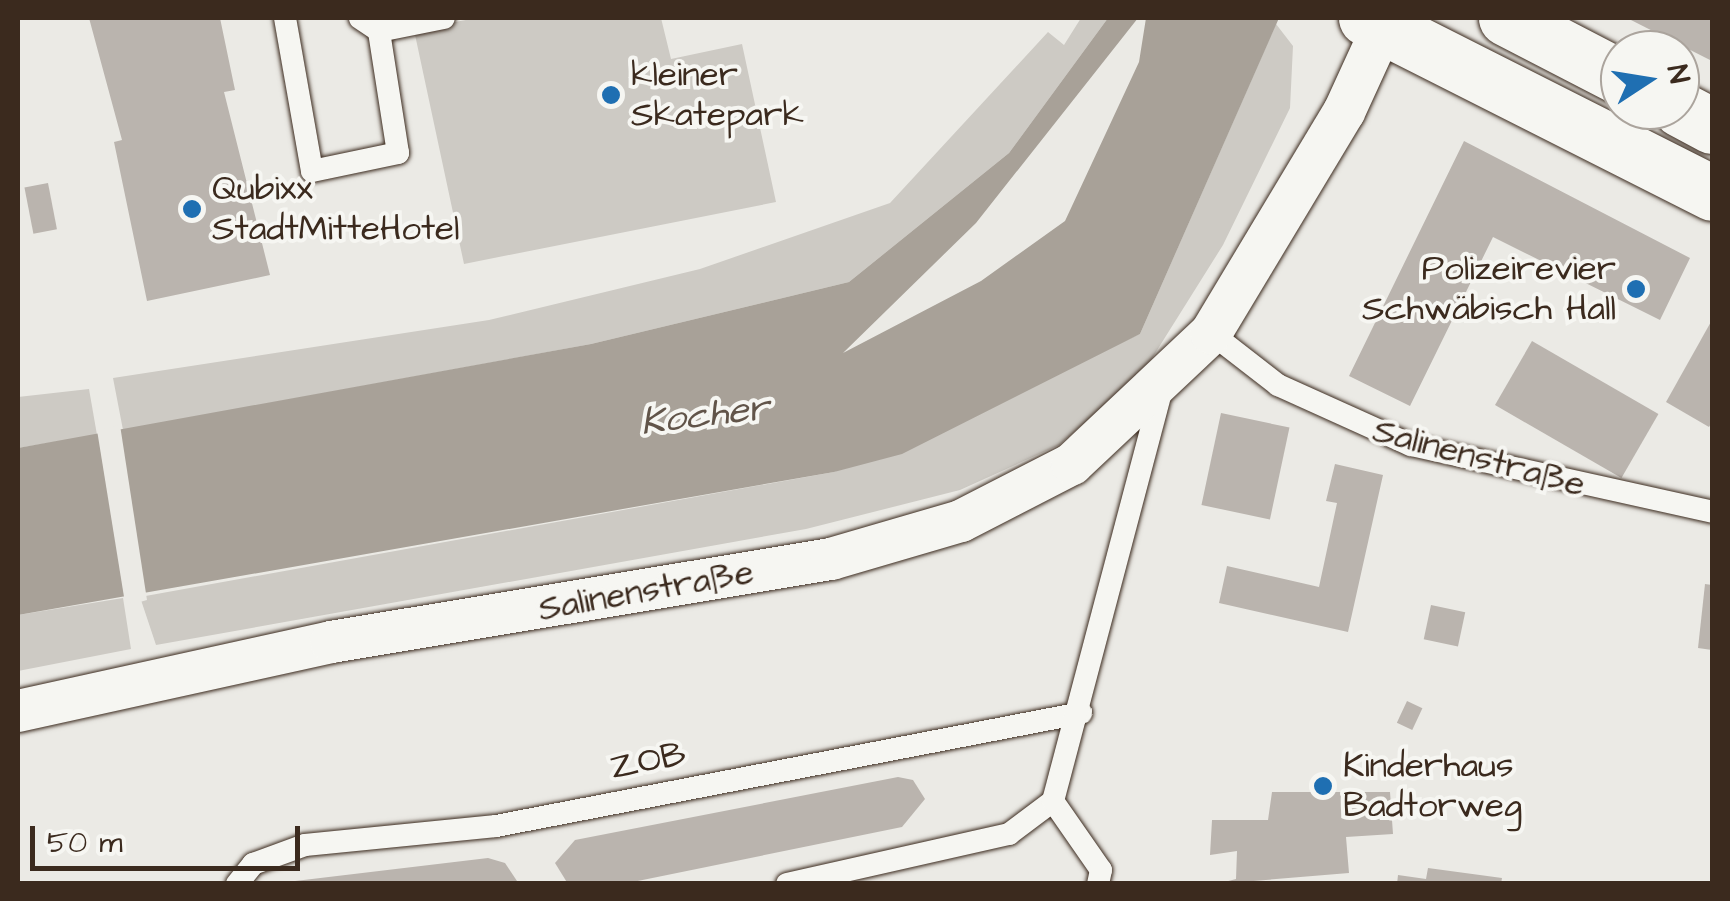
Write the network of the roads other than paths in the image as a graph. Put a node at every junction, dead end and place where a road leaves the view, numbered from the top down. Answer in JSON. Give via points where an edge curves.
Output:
{"nodes":[{"id":1,"x":285,"y":18,"type":"edge"},
{"id":2,"x":444,"y":18,"type":"edge"},
{"id":3,"x":1506,"y":18,"type":"edge"},
{"id":4,"x":1378,"y":20,"type":"edge"},
{"id":5,"x":370,"y":24,"type":"edge"},
{"id":6,"x":1600,"y":67,"type":"edge"},
{"id":7,"x":1712,"y":193,"type":"edge"},
{"id":8,"x":1211,"y":333,"type":"junction"},
{"id":9,"x":1162,"y":387,"type":"junction"},
{"id":10,"x":1712,"y":512,"type":"edge"},
{"id":11,"x":18,"y":711,"type":"edge"},
{"id":12,"x":1081,"y":713,"type":"junction"},
{"id":13,"x":1054,"y":801,"type":"junction"},
{"id":14,"x":237,"y":884,"type":"edge"},
{"id":15,"x":787,"y":884,"type":"edge"},
{"id":16,"x":1098,"y":884,"type":"edge"}],
"edges":[{"from":1,"to":5,"type":"lane","via":[[312,171],[398,153]]},
{"from":2,"to":5,"type":"lane"},
{"from":3,"to":6,"type":"main road"},
{"from":4,"to":7,"type":"main road"},
{"from":4,"to":8,"type":"street","name":"Salinenstraße","via":[[1344,112]]},
{"from":8,"to":9,"type":"street","name":"Salinenstraße"},
{"from":8,"to":10,"type":"lane","name":"Salinenstraße","via":[[1278,386],[1411,446]]},
{"from":9,"to":11,"type":"street","name":"Salinenstraße","via":[[1072,464],[961,521],[831,559],[332,642]]},
{"from":9,"to":12,"type":"lane"},
{"from":12,"to":13,"type":"lane"},
{"from":12,"to":14,"type":"lane","name":"ZOB","via":[[496,826],[305,845],[253,864]]},
{"from":13,"to":15,"type":"lane","via":[[1009,834]]},
{"from":13,"to":16,"type":"lane","via":[[1101,870]]}]}
